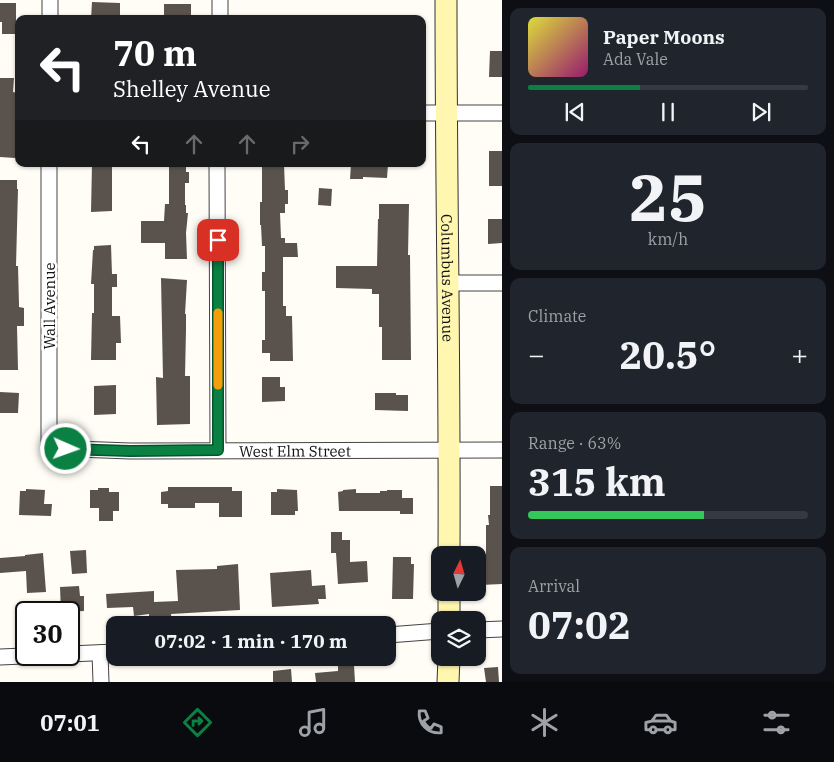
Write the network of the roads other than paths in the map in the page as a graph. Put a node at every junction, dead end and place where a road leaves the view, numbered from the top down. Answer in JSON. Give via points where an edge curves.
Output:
{"nodes":[{"id":1,"x":50,"y":0,"type":"edge"},
{"id":2,"x":220,"y":0,"type":"edge"},
{"id":3,"x":446,"y":0,"type":"edge"},
{"id":4,"x":50,"y":15,"type":"edge"},
{"id":5,"x":220,"y":15,"type":"edge"},
{"id":6,"x":446,"y":113,"type":"junction"},
{"id":7,"x":502,"y":113,"type":"edge"},
{"id":8,"x":426,"y":114,"type":"edge"},
{"id":9,"x":49,"y":167,"type":"edge"},
{"id":10,"x":217,"y":167,"type":"edge"},
{"id":11,"x":447,"y":283,"type":"junction"},
{"id":12,"x":502,"y":283,"type":"edge"},
{"id":13,"x":49,"y":448,"type":"joint"},
{"id":14,"x":218,"y":450,"type":"junction"},
{"id":15,"x":450,"y":450,"type":"junction"},
{"id":16,"x":502,"y":450,"type":"edge"},
{"id":17,"x":449,"y":546,"type":"edge"},
{"id":18,"x":502,"y":629,"type":"edge"},
{"id":19,"x":486,"y":630,"type":"edge"},
{"id":20,"x":431,"y":633,"type":"edge"},
{"id":21,"x":396,"y":635,"type":"edge"},
{"id":22,"x":106,"y":653,"type":"edge"},
{"id":23,"x":80,"y":654,"type":"edge"},
{"id":24,"x":15,"y":656,"type":"edge"},
{"id":25,"x":0,"y":657,"type":"edge"},
{"id":26,"x":106,"y":661,"type":"edge"},
{"id":27,"x":448,"y":666,"type":"edge"},
{"id":28,"x":101,"y":682,"type":"edge"},
{"id":29,"x":448,"y":682,"type":"edge"}],
"edges":[{"from":1,"to":4,"type":"street"},
{"from":2,"to":5,"type":"street"},
{"from":3,"to":6,"type":"street","name":"Columbus Avenue"},
{"from":6,"to":7,"type":"street"},
{"from":6,"to":8,"type":"street"},
{"from":6,"to":11,"type":"street","name":"Columbus Avenue"},
{"from":9,"to":13,"type":"street","name":"Wall Avenue"},
{"from":10,"to":14,"type":"street"},
{"from":11,"to":12,"type":"street"},
{"from":11,"to":15,"type":"street","name":"Columbus Avenue"},
{"from":13,"to":14,"type":"street","name":"West Elm Street"},
{"from":14,"to":15,"type":"street","name":"West Elm Street"},
{"from":15,"to":16,"type":"street","name":"West Elm Street"},
{"from":15,"to":17,"type":"street","name":"Columbus Avenue"},
{"from":18,"to":19,"type":"street"},
{"from":20,"to":21,"type":"street"},
{"from":22,"to":23,"type":"street"},
{"from":24,"to":25,"type":"street"},
{"from":26,"to":28,"type":"street"},
{"from":27,"to":29,"type":"street"}]}
